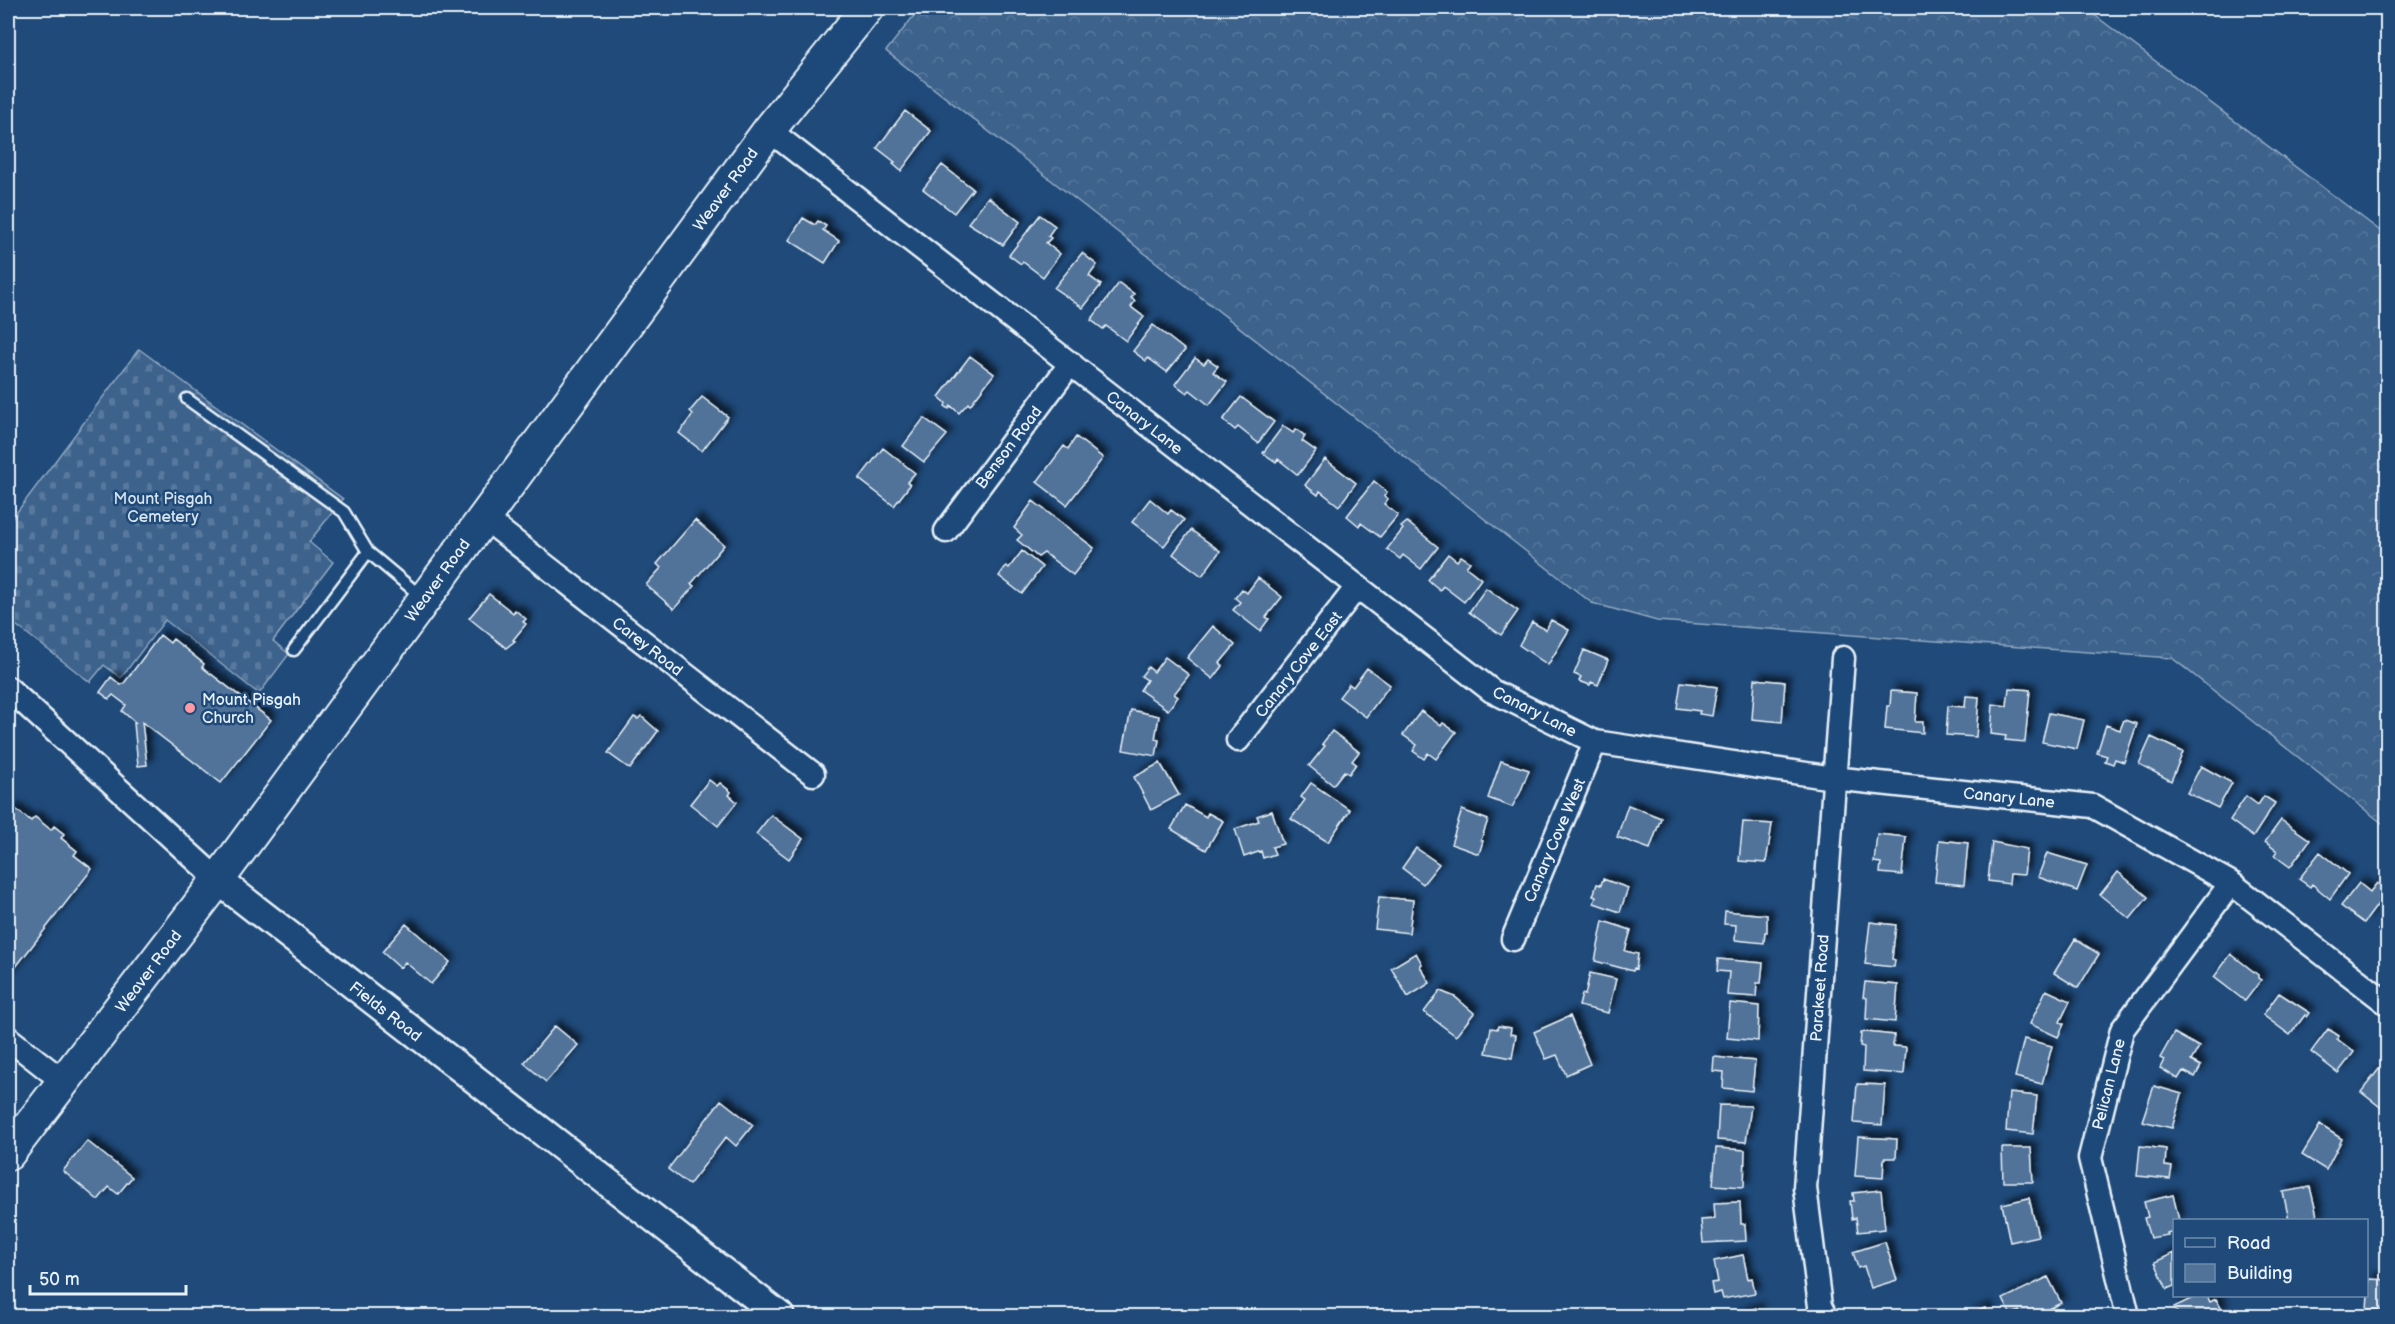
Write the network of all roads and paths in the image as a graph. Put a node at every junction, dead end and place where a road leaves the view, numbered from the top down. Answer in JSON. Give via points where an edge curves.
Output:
{"nodes":[{"id":1,"x":867,"y":8,"type":"edge"},
{"id":2,"x":769,"y":130,"type":"junction"},
{"id":3,"x":1071,"y":363,"type":"junction"},
{"id":4,"x":187,"y":399,"type":"dead end"},
{"id":5,"x":483,"y":517,"type":"junction"},
{"id":6,"x":945,"y":531,"type":"dead end"},
{"id":7,"x":368,"y":552,"type":"junction"},
{"id":8,"x":1357,"y":587,"type":"junction"},
{"id":9,"x":424,"y":598,"type":"junction"},
{"id":10,"x":294,"y":650,"type":"dead end"},
{"id":11,"x":1843,"y":658,"type":"dead end"},
{"id":12,"x":8,"y":688,"type":"edge"},
{"id":13,"x":1238,"y":741,"type":"dead end"},
{"id":14,"x":1595,"y":742,"type":"junction"},
{"id":15,"x":813,"y":774,"type":"dead end"},
{"id":16,"x":1833,"y":778,"type":"junction"},
{"id":17,"x":218,"y":880,"type":"junction"},
{"id":18,"x":2231,"y":883,"type":"junction"},
{"id":19,"x":1513,"y":939,"type":"dead end"},
{"id":20,"x":2388,"y":1004,"type":"edge"},
{"id":21,"x":8,"y":1038,"type":"edge"},
{"id":22,"x":64,"y":1082,"type":"junction"},
{"id":23,"x":8,"y":1154,"type":"edge"},
{"id":24,"x":780,"y":1317,"type":"edge"},
{"id":25,"x":1825,"y":1317,"type":"edge"},
{"id":26,"x":2128,"y":1317,"type":"edge"}],
"edges":[{"from":1,"to":2,"type":"main road","name":"Weaver Road"},
{"from":2,"to":3,"type":"street","name":"Canary Lane"},
{"from":2,"to":5,"type":"main road","name":"Weaver Road"},
{"from":3,"to":6,"type":"street","name":"Benson Road"},
{"from":3,"to":8,"type":"street","name":"Canary Lane"},
{"from":4,"to":7,"type":"lane","via":[[344,512]]},
{"from":5,"to":9,"type":"main road","name":"Weaver Road"},
{"from":5,"to":15,"type":"street","name":"Carey Road"},
{"from":7,"to":9,"type":"lane"},
{"from":7,"to":10,"type":"lane"},
{"from":8,"to":13,"type":"street","name":"Canary Cove East"},
{"from":8,"to":14,"type":"street","name":"Canary Lane","via":[[1492,691]]},
{"from":9,"to":17,"type":"main road","name":"Weaver Road"},
{"from":11,"to":16,"type":"street","name":"Parakeet Road"},
{"from":12,"to":17,"type":"street","name":"Fields Road"},
{"from":14,"to":16,"type":"street","name":"Canary Lane"},
{"from":14,"to":19,"type":"street","name":"Canary Cove West"},
{"from":16,"to":18,"type":"street","name":"Canary Lane","via":[[2093,806]]},
{"from":16,"to":25,"type":"street","name":"Parakeet Road","via":[[1805,1188],[1820,1306]]},
{"from":17,"to":22,"type":"main road","name":"Weaver Road"},
{"from":17,"to":24,"type":"street","name":"Fields Road"},
{"from":18,"to":20,"type":"street","name":"Canary Lane"},
{"from":18,"to":26,"type":"street","name":"Pelican Lane","via":[[2122,1030],[2090,1158]]},
{"from":21,"to":22,"type":"street"},
{"from":22,"to":23,"type":"main road","name":"Weaver Road"}]}
